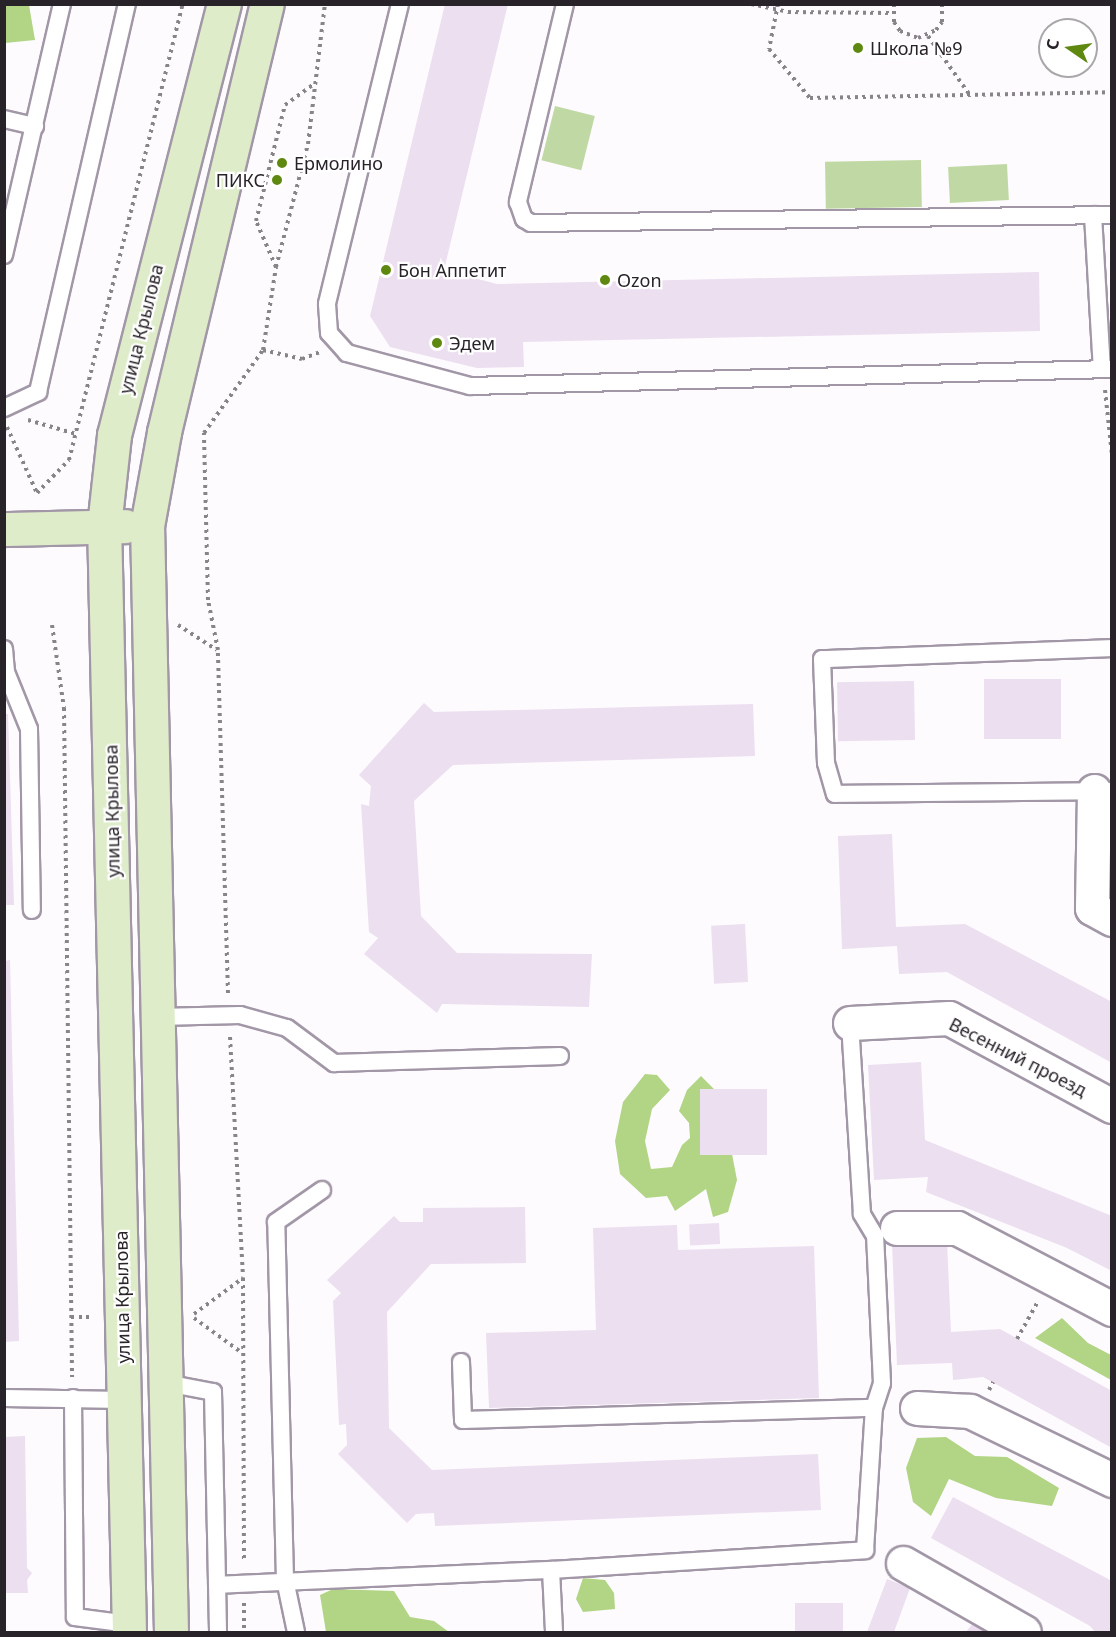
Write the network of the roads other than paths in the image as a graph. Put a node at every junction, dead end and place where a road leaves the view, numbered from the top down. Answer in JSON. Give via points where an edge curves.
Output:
{"nodes":[{"id":1,"x":62,"y":4,"type":"edge"},
{"id":2,"x":127,"y":4,"type":"edge"},
{"id":3,"x":224,"y":4,"type":"edge"},
{"id":4,"x":267,"y":4,"type":"edge"},
{"id":5,"x":400,"y":4,"type":"edge"},
{"id":6,"x":565,"y":4,"type":"edge"},
{"id":7,"x":4,"y":119,"type":"edge"},
{"id":8,"x":35,"y":126,"type":"junction"},
{"id":9,"x":1093,"y":215,"type":"junction"},
{"id":10,"x":1112,"y":215,"type":"edge"},
{"id":11,"x":4,"y":255,"type":"edge"},
{"id":12,"x":1107,"y":369,"type":"edge"},
{"id":13,"x":4,"y":408,"type":"edge"},
{"id":14,"x":104,"y":526,"type":"junction"},
{"id":15,"x":147,"y":526,"type":"junction"},
{"id":16,"x":4,"y":529,"type":"edge"},
{"id":17,"x":1112,"y":648,"type":"edge"},
{"id":18,"x":4,"y":649,"type":"edge"},
{"id":19,"x":1102,"y":791,"type":"edge"},
{"id":20,"x":32,"y":910,"type":"dead end"},
{"id":21,"x":1112,"y":919,"type":"edge"},
{"id":22,"x":158,"y":1017,"type":"junction"},
{"id":23,"x":850,"y":1023,"type":"joint"},
{"id":24,"x":560,"y":1056,"type":"dead end"},
{"id":25,"x":1112,"y":1106,"type":"edge"},
{"id":26,"x":322,"y":1190,"type":"dead end"},
{"id":27,"x":897,"y":1228,"type":"dead end"},
{"id":28,"x":1112,"y":1309,"type":"edge"},
{"id":29,"x":461,"y":1362,"type":"dead end"},
{"id":30,"x":166,"y":1383,"type":"junction"},
{"id":31,"x":4,"y":1398,"type":"edge"},
{"id":32,"x":73,"y":1398,"type":"junction"},
{"id":33,"x":124,"y":1400,"type":"junction"},
{"id":34,"x":874,"y":1408,"type":"junction"},
{"id":35,"x":917,"y":1408,"type":"dead end"},
{"id":36,"x":1112,"y":1480,"type":"edge"},
{"id":37,"x":903,"y":1563,"type":"dead end"},
{"id":38,"x":550,"y":1570,"type":"junction"},
{"id":39,"x":285,"y":1580,"type":"junction"},
{"id":40,"x":217,"y":1585,"type":"junction"},
{"id":41,"x":129,"y":1628,"type":"edge"},
{"id":42,"x":171,"y":1632,"type":"edge"},
{"id":43,"x":218,"y":1632,"type":"edge"},
{"id":44,"x":296,"y":1632,"type":"edge"},
{"id":45,"x":554,"y":1632,"type":"edge"},
{"id":46,"x":1024,"y":1632,"type":"edge"}],
"edges":[{"from":1,"to":8,"type":"lane"},
{"from":2,"to":13,"type":"lane","via":[[38,392]]},
{"from":3,"to":14,"type":"main road","name":"улица Крылова","via":[[114,435]]},
{"from":4,"to":15,"type":"main road","via":[[164,432]]},
{"from":5,"to":12,"type":"lane","via":[[327,304],[329,333],[347,353],[470,386]]},
{"from":6,"to":9,"type":"lane","via":[[518,202],[524,219],[531,223]]},
{"from":7,"to":8,"type":"lane"},
{"from":8,"to":11,"type":"lane"},
{"from":9,"to":10,"type":"lane"},
{"from":9,"to":12,"type":"lane"},
{"from":14,"to":15,"type":"main road"},
{"from":14,"to":16,"type":"main road"},
{"from":14,"to":33,"type":"main road","name":"улица Крылова"},
{"from":15,"to":22,"type":"main road"},
{"from":17,"to":19,"type":"lane","via":[[822,659],[826,763],[835,794]]},
{"from":18,"to":20,"type":"lane","via":[[6,672],[29,729]]},
{"from":19,"to":21,"type":"street","via":[[1092,908]]},
{"from":22,"to":24,"type":"lane","via":[[249,1017],[287,1028],[334,1063]]},
{"from":22,"to":30,"type":"main road"},
{"from":23,"to":25,"type":"street","name":"Весенний проезд","via":[[949,1018]]},
{"from":23,"to":34,"type":"lane","via":[[862,1214],[875,1236],[882,1383]]},
{"from":26,"to":39,"type":"lane","via":[[276,1222]]},
{"from":27,"to":28,"type":"street","via":[[957,1228]]},
{"from":29,"to":34,"type":"lane","via":[[463,1420]]},
{"from":30,"to":40,"type":"lane","via":[[213,1392]]},
{"from":30,"to":42,"type":"main road"},
{"from":31,"to":32,"type":"lane"},
{"from":32,"to":33,"type":"lane"},
{"from":32,"to":41,"type":"lane","via":[[75,1617]]},
{"from":33,"to":41,"type":"main road","name":"улица Крылова"},
{"from":34,"to":38,"type":"lane","via":[[865,1550]]},
{"from":35,"to":36,"type":"street","via":[[970,1411]]},
{"from":37,"to":46,"type":"street"},
{"from":38,"to":39,"type":"lane"},
{"from":38,"to":45,"type":"lane"},
{"from":39,"to":40,"type":"lane"},
{"from":39,"to":44,"type":"lane"},
{"from":40,"to":43,"type":"lane"}]}
